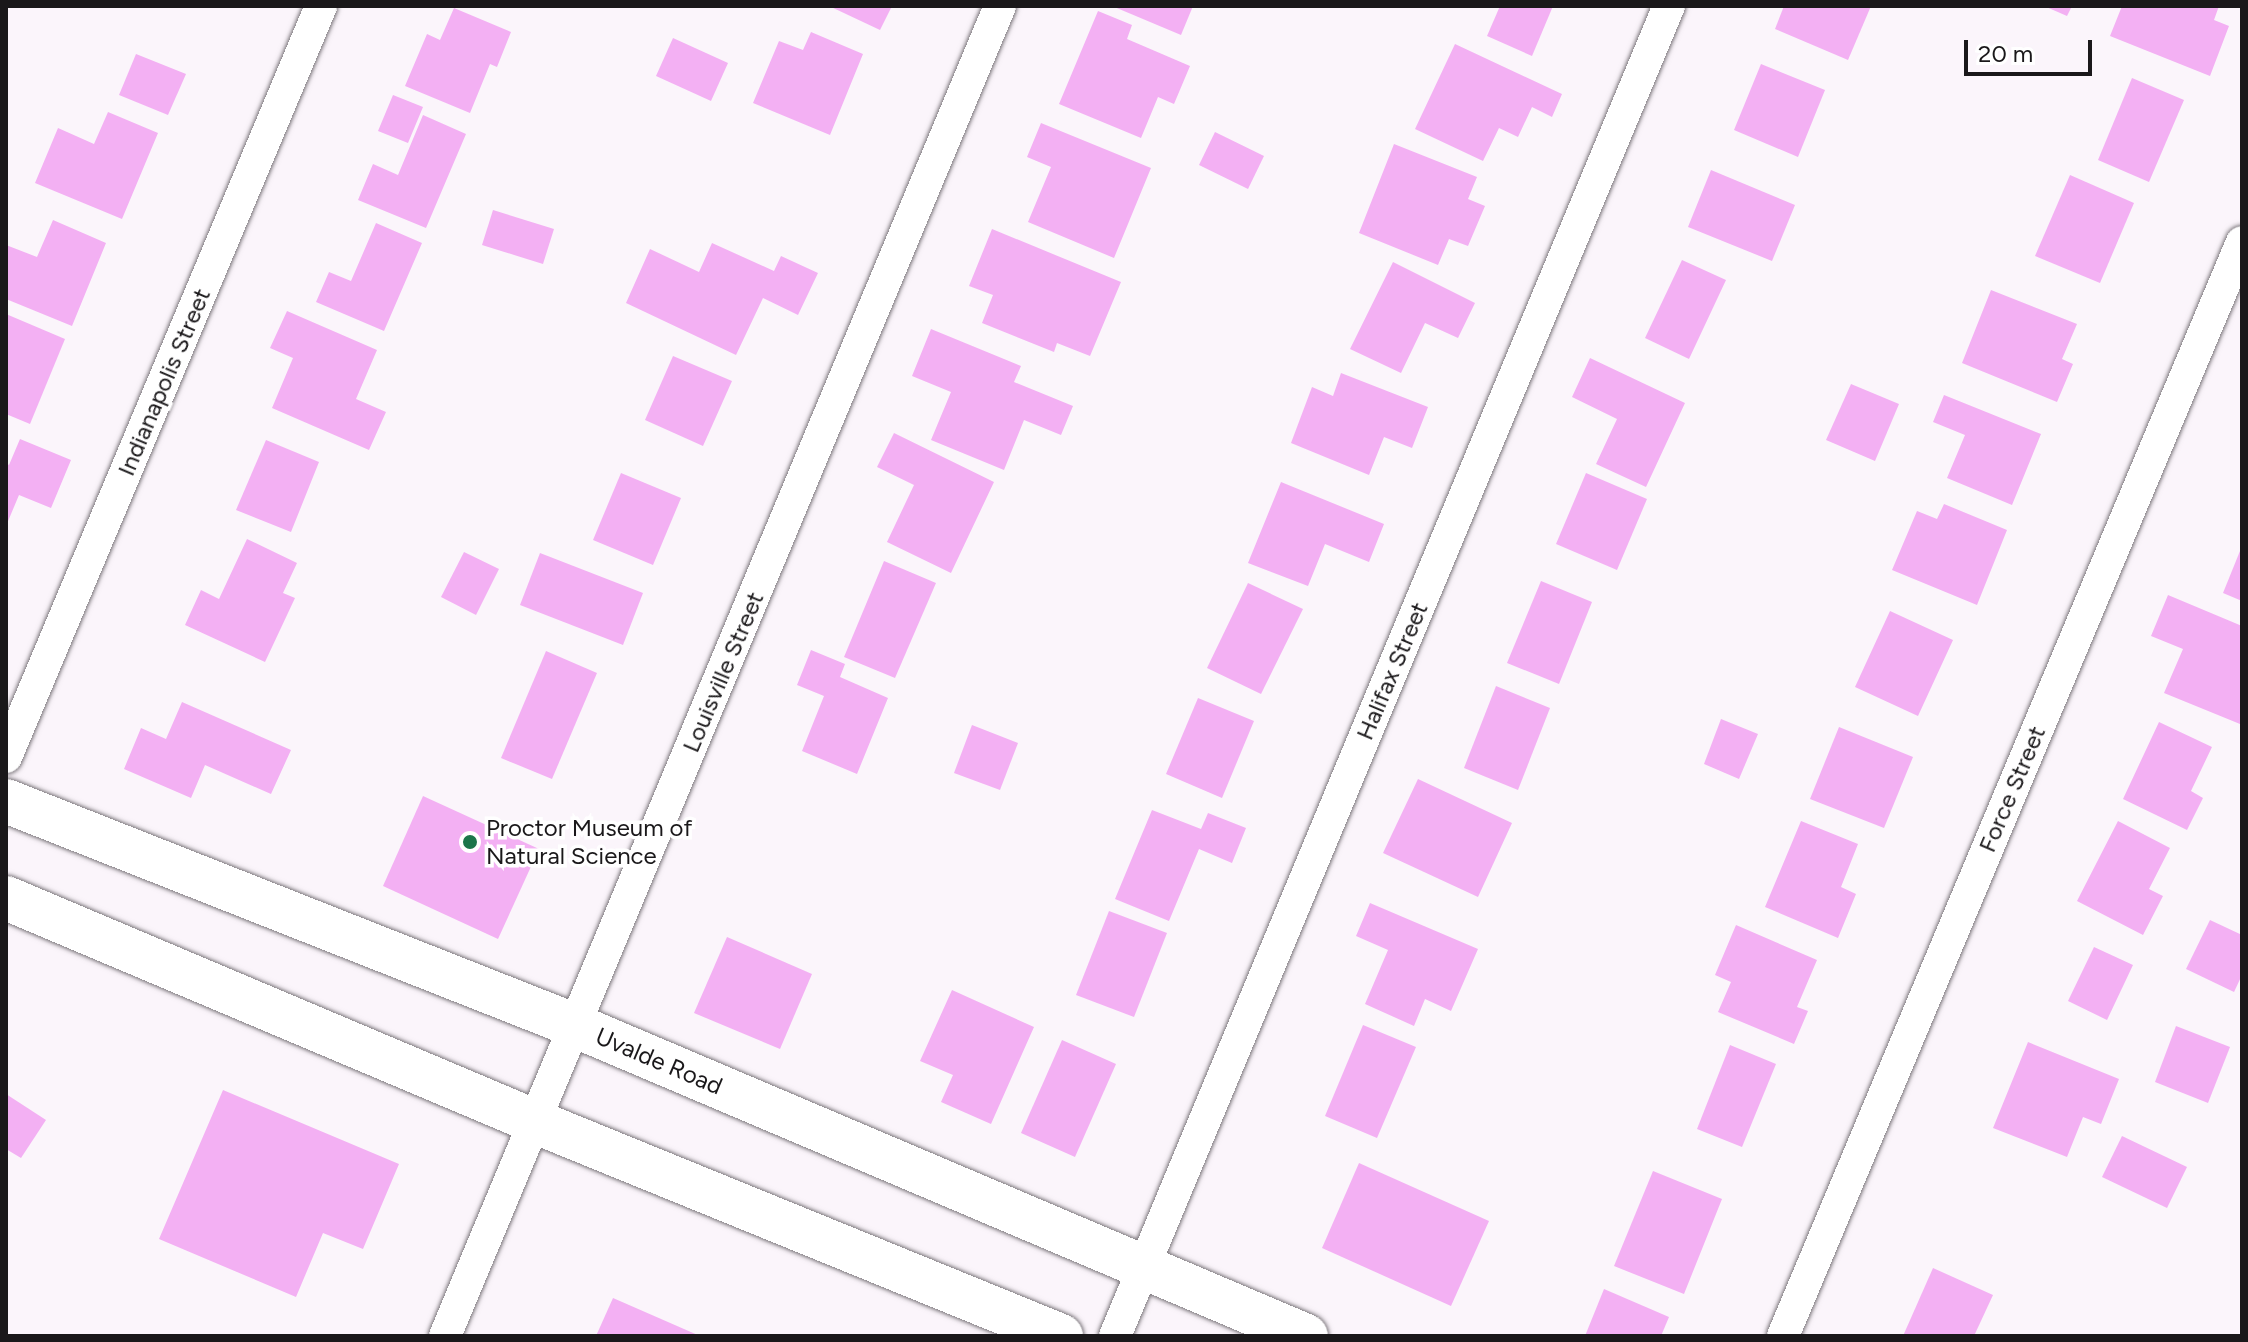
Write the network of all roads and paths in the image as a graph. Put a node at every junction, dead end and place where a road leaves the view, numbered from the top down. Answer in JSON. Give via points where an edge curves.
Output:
{"nodes":[{"id":1,"x":321,"y":6,"type":"edge"},
{"id":2,"x":1000,"y":6,"type":"edge"},
{"id":3,"x":1669,"y":6,"type":"edge"},
{"id":4,"x":2242,"y":242,"type":"edge"},
{"id":5,"x":6,"y":757,"type":"edge"},
{"id":6,"x":6,"y":801,"type":"edge"},
{"id":7,"x":6,"y":898,"type":"edge"},
{"id":8,"x":576,"y":1026,"type":"junction"},
{"id":9,"x":536,"y":1122,"type":"junction"},
{"id":10,"x":1144,"y":1265,"type":"junction"},
{"id":11,"x":445,"y":1336,"type":"edge"},
{"id":12,"x":1061,"y":1336,"type":"edge"},
{"id":13,"x":1115,"y":1336,"type":"edge"},
{"id":14,"x":1306,"y":1336,"type":"edge"},
{"id":15,"x":1783,"y":1336,"type":"edge"}],
"edges":[{"from":1,"to":5,"type":"street","name":"Indianapolis Street"},
{"from":2,"to":8,"type":"street","name":"Louisville Street"},
{"from":3,"to":10,"type":"street","name":"Halifax Street"},
{"from":4,"to":15,"type":"street","name":"Force Street"},
{"from":6,"to":8,"type":"main road","name":"Uvalde Road"},
{"from":7,"to":9,"type":"main road"},
{"from":8,"to":9,"type":"street","name":"Louisville Street"},
{"from":8,"to":10,"type":"main road","name":"Uvalde Road"},
{"from":9,"to":11,"type":"street","name":"Louisville Street"},
{"from":9,"to":12,"type":"main road"},
{"from":10,"to":13,"type":"street","name":"Halifax Street"},
{"from":10,"to":14,"type":"main road","name":"Uvalde Road"}]}
